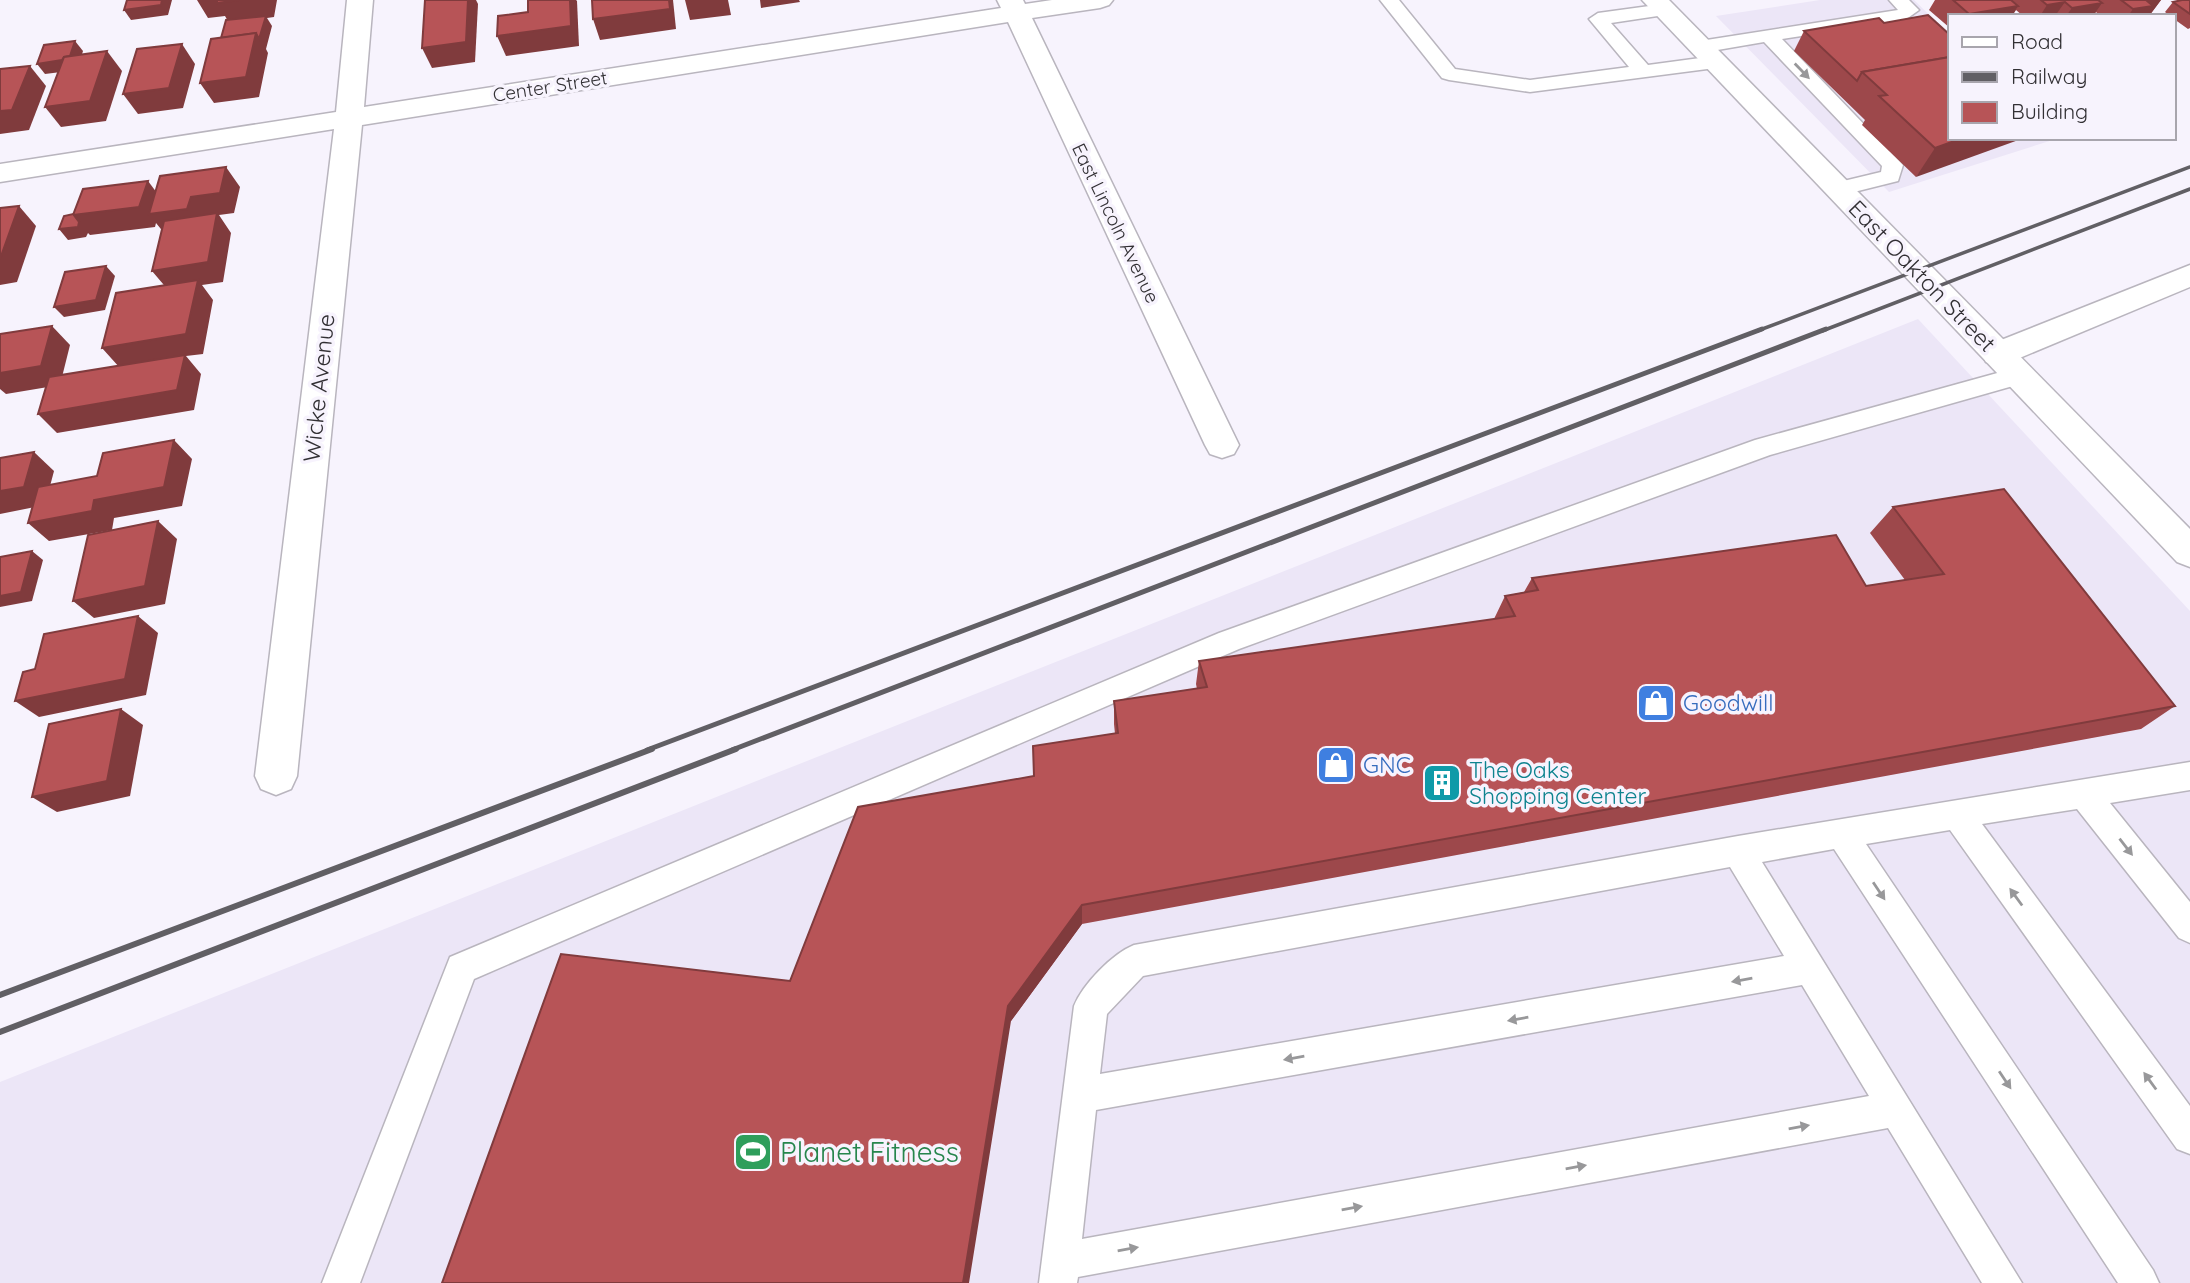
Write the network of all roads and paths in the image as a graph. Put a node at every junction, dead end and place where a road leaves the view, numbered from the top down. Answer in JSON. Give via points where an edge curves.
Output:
{"nodes":[{"id":1,"x":360,"y":0,"type":"edge"},
{"id":2,"x":1100,"y":0,"type":"edge"},
{"id":3,"x":1389,"y":0,"type":"edge"},
{"id":4,"x":1898,"y":0,"type":"edge"},
{"id":5,"x":1660,"y":5,"type":"edge"},
{"id":6,"x":1012,"y":7,"type":"edge"},
{"id":7,"x":1768,"y":36,"type":"junction"},
{"id":8,"x":1708,"y":54,"type":"junction"},
{"id":9,"x":1643,"y":71,"type":"junction"},
{"id":10,"x":349,"y":118,"type":"junction"},
{"id":11,"x":0,"y":173,"type":"edge"},
{"id":12,"x":1838,"y":189,"type":"junction"},
{"id":13,"x":2190,"y":275,"type":"edge"},
{"id":14,"x":2009,"y":365,"type":"junction"},
{"id":15,"x":1222,"y":445,"type":"dead end"},
{"id":16,"x":2190,"y":552,"type":"edge"},
{"id":17,"x":276,"y":776,"type":"dead end"},
{"id":18,"x":2190,"y":776,"type":"edge"},
{"id":19,"x":2084,"y":794,"type":"junction"},
{"id":20,"x":1957,"y":815,"type":"junction"},
{"id":21,"x":1841,"y":834,"type":"junction"},
{"id":22,"x":1738,"y":851,"type":"junction"},
{"id":23,"x":2190,"y":927,"type":"edge"},
{"id":24,"x":1809,"y":968,"type":"junction"},
{"id":25,"x":1081,"y":1095,"type":"junction"},
{"id":26,"x":1896,"y":1109,"type":"junction"},
{"id":27,"x":2190,"y":1136,"type":"edge"},
{"id":28,"x":1059,"y":1272,"type":"edge"},
{"id":29,"x":1997,"y":1282,"type":"edge"},
{"id":30,"x":341,"y":1283,"type":"edge"},
{"id":31,"x":2140,"y":1283,"type":"edge"}],
"edges":[{"from":1,"to":10,"type":"street","name":"Wicke Avenue"},
{"from":2,"to":6,"type":"street","name":"Center Street"},
{"from":3,"to":9,"type":"lane","via":[[1449,74],[1530,86]]},
{"from":4,"to":7,"type":"lane","via":[[1910,10],[1905,14]]},
{"from":5,"to":8,"type":"street","name":"East Oakton Street"},
{"from":5,"to":9,"type":"lane","via":[[1598,19]]},
{"from":6,"to":10,"type":"street","name":"Center Street"},
{"from":6,"to":15,"type":"street","name":"East Lincoln Avenue"},
{"from":7,"to":8,"type":"lane"},
{"from":7,"to":12,"type":"lane","one_way":true,"via":[[1893,165],[1891,176]]},
{"from":8,"to":9,"type":"lane"},
{"from":8,"to":12,"type":"street","name":"East Oakton Street"},
{"from":10,"to":11,"type":"street","name":"Center Street"},
{"from":10,"to":17,"type":"street","name":"Wicke Avenue"},
{"from":12,"to":14,"type":"street","name":"East Oakton Street"},
{"from":13,"to":14,"type":"street"},
{"from":14,"to":16,"type":"street","name":"East Oakton Street"},
{"from":14,"to":30,"type":"lane","via":[[1764,447],[1229,641],[463,968]]},
{"from":18,"to":19,"type":"lane"},
{"from":19,"to":20,"type":"lane"},
{"from":19,"to":23,"type":"lane","one_way":true},
{"from":20,"to":21,"type":"lane"},
{"from":27,"to":20,"type":"lane","one_way":true},
{"from":21,"to":22,"type":"lane"},
{"from":21,"to":31,"type":"lane","one_way":true},
{"from":22,"to":24,"type":"lane"},
{"from":22,"to":25,"type":"lane","via":[[1134,961],[1091,1006]]},
{"from":24,"to":25,"type":"lane","one_way":true},
{"from":24,"to":26,"type":"lane"},
{"from":25,"to":28,"type":"lane"},
{"from":28,"to":26,"type":"lane","one_way":true},
{"from":26,"to":29,"type":"lane"}]}
